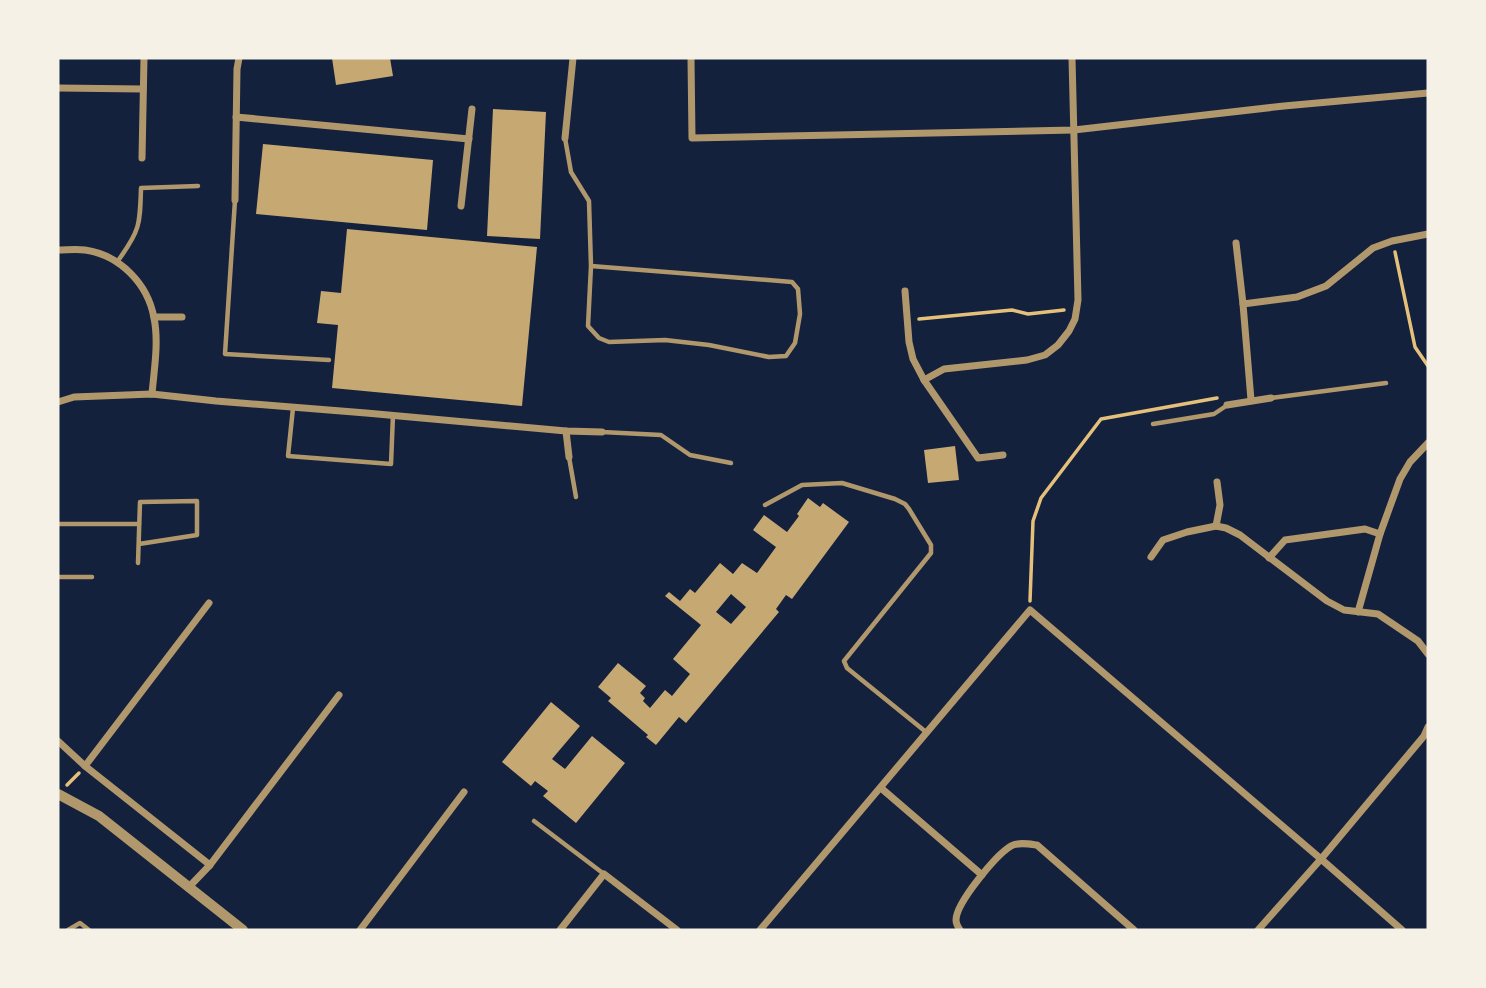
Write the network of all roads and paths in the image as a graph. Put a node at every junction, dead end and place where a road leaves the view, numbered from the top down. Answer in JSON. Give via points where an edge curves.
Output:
{"nodes":[{"id":1,"x":144,"y":58,"type":"edge"},
{"id":2,"x":239,"y":58,"type":"edge"},
{"id":3,"x":573,"y":58,"type":"edge"},
{"id":4,"x":691,"y":58,"type":"edge"},
{"id":5,"x":1072,"y":58,"type":"edge"},
{"id":6,"x":58,"y":88,"type":"edge"},
{"id":7,"x":143,"y":89,"type":"junction"},
{"id":8,"x":1428,"y":93,"type":"edge"},
{"id":9,"x":472,"y":109,"type":"dead end"},
{"id":10,"x":236,"y":117,"type":"junction"},
{"id":11,"x":1074,"y":130,"type":"junction"},
{"id":12,"x":565,"y":138,"type":"joint"},
{"id":13,"x":469,"y":139,"type":"junction"},
{"id":14,"x":142,"y":158,"type":"dead end"},
{"id":15,"x":198,"y":186,"type":"dead end"},
{"id":16,"x":235,"y":201,"type":"joint"},
{"id":17,"x":461,"y":206,"type":"dead end"},
{"id":18,"x":1428,"y":234,"type":"edge"},
{"id":19,"x":1392,"y":242,"type":"junction"},
{"id":20,"x":1236,"y":243,"type":"dead end"},
{"id":21,"x":58,"y":250,"type":"edge"},
{"id":22,"x":117,"y":262,"type":"junction"},
{"id":23,"x":591,"y":266,"type":"junction"},
{"id":24,"x":905,"y":291,"type":"dead end"},
{"id":25,"x":1243,"y":303,"type":"junction"},
{"id":26,"x":1077,"y":308,"type":"junction"},
{"id":27,"x":154,"y":317,"type":"junction"},
{"id":28,"x":182,"y":317,"type":"dead end"},
{"id":29,"x":907,"y":320,"type":"junction"},
{"id":30,"x":329,"y":360,"type":"dead end"},
{"id":31,"x":1428,"y":366,"type":"edge"},
{"id":32,"x":924,"y":380,"type":"junction"},
{"id":33,"x":1386,"y":383,"type":"dead end"},
{"id":34,"x":152,"y":394,"type":"junction"},
{"id":35,"x":1271,"y":397,"type":"joint"},
{"id":36,"x":1251,"y":400,"type":"junction"},
{"id":37,"x":58,"y":402,"type":"edge"},
{"id":38,"x":1227,"y":405,"type":"junction"},
{"id":39,"x":293,"y":407,"type":"junction"},
{"id":40,"x":393,"y":415,"type":"junction"},
{"id":41,"x":1153,"y":424,"type":"dead end"},
{"id":42,"x":566,"y":431,"type":"junction"},
{"id":43,"x":602,"y":432,"type":"joint"},
{"id":44,"x":1428,"y":443,"type":"edge"},
{"id":45,"x":1003,"y":455,"type":"dead end"},
{"id":46,"x":569,"y":457,"type":"joint"},
{"id":47,"x":731,"y":463,"type":"dead end"},
{"id":48,"x":1217,"y":482,"type":"dead end"},
{"id":49,"x":576,"y":497,"type":"dead end"},
{"id":50,"x":765,"y":505,"type":"dead end"},
{"id":51,"x":58,"y":524,"type":"edge"},
{"id":52,"x":139,"y":524,"type":"junction"},
{"id":53,"x":1216,"y":526,"type":"junction"},
{"id":54,"x":1380,"y":534,"type":"junction"},
{"id":55,"x":139,"y":544,"type":"junction"},
{"id":56,"x":1151,"y":557,"type":"dead end"},
{"id":57,"x":1269,"y":558,"type":"junction"},
{"id":58,"x":138,"y":563,"type":"dead end"},
{"id":59,"x":58,"y":577,"type":"edge"},
{"id":60,"x":92,"y":577,"type":"dead end"},
{"id":61,"x":209,"y":603,"type":"dead end"},
{"id":62,"x":1030,"y":610,"type":"junction"},
{"id":63,"x":1358,"y":612,"type":"junction"},
{"id":64,"x":1428,"y":654,"type":"edge"},
{"id":65,"x":339,"y":695,"type":"dead end"},
{"id":66,"x":1428,"y":727,"type":"edge"},
{"id":67,"x":927,"y":733,"type":"junction"},
{"id":68,"x":58,"y":741,"type":"edge"},
{"id":69,"x":85,"y":766,"type":"junction"},
{"id":70,"x":67,"y":785,"type":"dead end"},
{"id":71,"x":881,"y":788,"type":"junction"},
{"id":72,"x":464,"y":792,"type":"dead end"},
{"id":73,"x":58,"y":794,"type":"edge"},
{"id":74,"x":534,"y":821,"type":"dead end"},
{"id":75,"x":1321,"y":859,"type":"junction"},
{"id":76,"x":210,"y":865,"type":"junction"},
{"id":77,"x":604,"y":874,"type":"junction"},
{"id":78,"x":982,"y":875,"type":"junction"},
{"id":79,"x":188,"y":888,"type":"junction"},
{"id":80,"x":68,"y":930,"type":"edge"},
{"id":81,"x":89,"y":930,"type":"edge"},
{"id":82,"x":243,"y":930,"type":"edge"},
{"id":83,"x":360,"y":930,"type":"edge"},
{"id":84,"x":560,"y":930,"type":"edge"},
{"id":85,"x":677,"y":930,"type":"edge"},
{"id":86,"x":761,"y":930,"type":"edge"},
{"id":87,"x":960,"y":930,"type":"edge"},
{"id":88,"x":1135,"y":930,"type":"edge"},
{"id":89,"x":1258,"y":930,"type":"edge"},
{"id":90,"x":1402,"y":930,"type":"edge"}],
"edges":[{"from":1,"to":7,"type":"street"},
{"from":2,"to":10,"type":"street"},
{"from":3,"to":12,"type":"street"},
{"from":4,"to":11,"type":"street","via":[[692,138]]},
{"from":5,"to":11,"type":"street"},
{"from":6,"to":7,"type":"street"},
{"from":7,"to":14,"type":"street"},
{"from":8,"to":11,"type":"street"},
{"from":9,"to":13,"type":"street"},
{"from":10,"to":13,"type":"street"},
{"from":10,"to":16,"type":"street"},
{"from":11,"to":26,"type":"street"},
{"from":12,"to":23,"type":"lane","via":[[571,172],[589,201]]},
{"from":13,"to":17,"type":"street"},
{"from":15,"to":22,"type":"lane","via":[[141,188],[138,230]]},
{"from":16,"to":30,"type":"lane","via":[[225,354]]},
{"from":18,"to":19,"type":"street"},
{"from":19,"to":25,"type":"street","via":[[1373,248],[1326,285],[1297,298]]},
{"from":19,"to":31,"type":"path","via":[[1415,347]]},
{"from":20,"to":25,"type":"street"},
{"from":21,"to":22,"type":"street","via":[[83,249]]},
{"from":22,"to":27,"type":"street","via":[[146,292]]},
{"from":23,"to":23,"type":"lane","via":[[588,326],[599,338],[610,342],[666,340],[769,357],[786,356],[795,343],[800,314],[798,289],[792,282]]},
{"from":24,"to":29,"type":"street"},
{"from":25,"to":36,"type":"street"},
{"from":26,"to":29,"type":"path"},
{"from":26,"to":32,"type":"street","via":[[1069,331],[1045,355],[944,369]]},
{"from":27,"to":28,"type":"street"},
{"from":27,"to":34,"type":"street"},
{"from":29,"to":32,"type":"street","via":[[913,359]]},
{"from":32,"to":45,"type":"street","via":[[978,458]]},
{"from":33,"to":35,"type":"lane"},
{"from":34,"to":37,"type":"street","via":[[74,397]]},
{"from":34,"to":39,"type":"street"},
{"from":35,"to":36,"type":"street"},
{"from":36,"to":38,"type":"street"},
{"from":38,"to":41,"type":"lane","via":[[1214,414]]},
{"from":38,"to":62,"type":"path","via":[[1224,397],[1101,419],[1041,498],[1033,521]]},
{"from":39,"to":40,"type":"street"},
{"from":39,"to":40,"type":"lane","via":[[288,456],[391,464]]},
{"from":40,"to":42,"type":"street"},
{"from":42,"to":43,"type":"street"},
{"from":42,"to":46,"type":"street"},
{"from":43,"to":47,"type":"lane","via":[[660,435],[690,455]]},
{"from":44,"to":54,"type":"street","via":[[1400,479]]},
{"from":46,"to":49,"type":"lane"},
{"from":48,"to":53,"type":"street","via":[[1220,506]]},
{"from":50,"to":67,"type":"lane","via":[[802,485],[842,483],[895,499],[909,509],[931,545],[931,553],[844,661]]},
{"from":51,"to":52,"type":"lane"},
{"from":52,"to":55,"type":"lane"},
{"from":52,"to":55,"type":"lane","via":[[140,502],[197,502],[197,535]]},
{"from":53,"to":56,"type":"street","via":[[1163,540]]},
{"from":53,"to":57,"type":"street","via":[[1240,535]]},
{"from":54,"to":57,"type":"street","via":[[1365,529],[1285,540]]},
{"from":54,"to":63,"type":"street"},
{"from":55,"to":58,"type":"lane"},
{"from":57,"to":63,"type":"street","via":[[1327,601]]},
{"from":59,"to":60,"type":"lane"},
{"from":61,"to":69,"type":"street"},
{"from":62,"to":67,"type":"street"},
{"from":62,"to":75,"type":"street"},
{"from":63,"to":64,"type":"street","via":[[1378,614],[1418,641]]},
{"from":65,"to":76,"type":"street"},
{"from":66,"to":75,"type":"street"},
{"from":67,"to":71,"type":"street"},
{"from":68,"to":69,"type":"street"},
{"from":69,"to":70,"type":"path"},
{"from":69,"to":76,"type":"street"},
{"from":71,"to":78,"type":"street"},
{"from":71,"to":86,"type":"street"},
{"from":72,"to":83,"type":"street"},
{"from":73,"to":79,"type":"street","via":[[99,816]]},
{"from":74,"to":77,"type":"lane"},
{"from":75,"to":89,"type":"street"},
{"from":75,"to":90,"type":"street"},
{"from":76,"to":79,"type":"street"},
{"from":77,"to":84,"type":"street"},
{"from":77,"to":85,"type":"street"},
{"from":78,"to":87,"type":"street","via":[[959,906],[956,922]]},
{"from":78,"to":88,"type":"street","via":[[1012,845],[1037,845]]},
{"from":79,"to":82,"type":"street"},
{"from":80,"to":81,"type":"lane","via":[[80,923]]}]}
